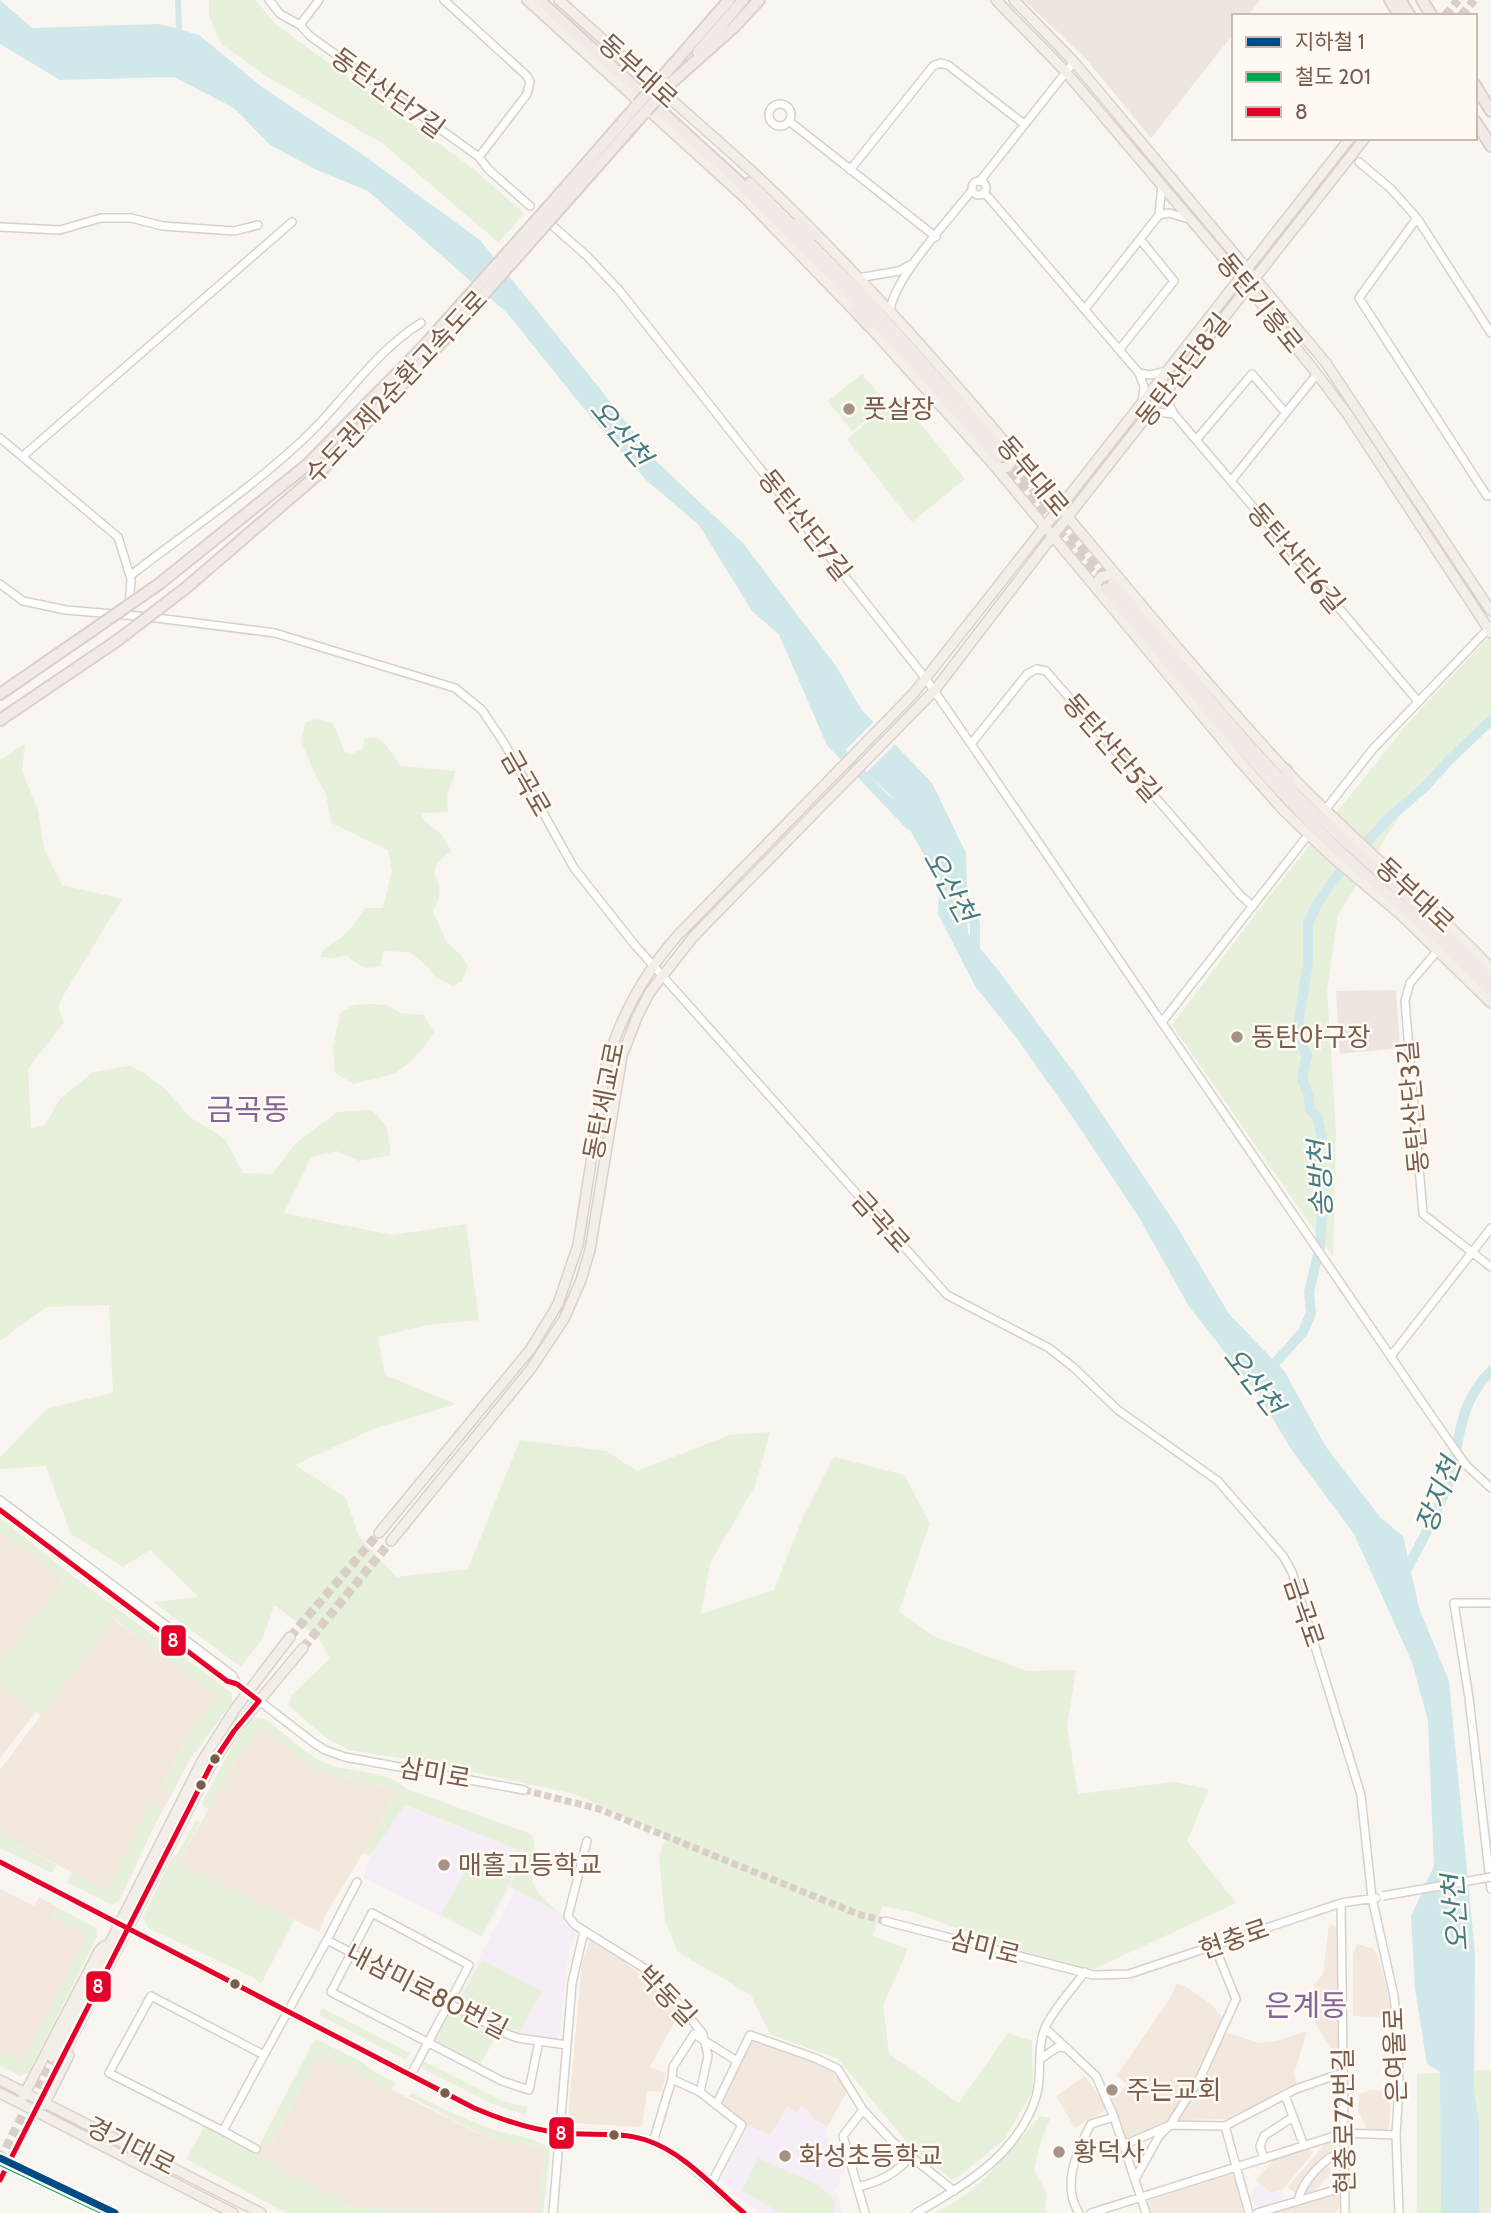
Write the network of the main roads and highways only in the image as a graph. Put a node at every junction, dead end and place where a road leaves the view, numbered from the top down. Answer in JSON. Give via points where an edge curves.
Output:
{"nodes":[{"id":1,"x":527,"y":0,"type":"edge"},
{"id":2,"x":539,"y":0,"type":"edge"},
{"id":3,"x":549,"y":0,"type":"edge"},
{"id":4,"x":729,"y":0,"type":"edge"},
{"id":5,"x":743,"y":0,"type":"edge"},
{"id":6,"x":759,"y":0,"type":"edge"},
{"id":7,"x":996,"y":0,"type":"edge"},
{"id":8,"x":1014,"y":0,"type":"edge"},
{"id":9,"x":562,"y":2,"type":"edge"},
{"id":10,"x":667,"y":80,"type":"junction"},
{"id":11,"x":1477,"y":88,"type":"edge"},
{"id":12,"x":1491,"y":111,"type":"edge"},
{"id":13,"x":1477,"y":124,"type":"edge"},
{"id":14,"x":1348,"y":140,"type":"edge"},
{"id":15,"x":1363,"y":140,"type":"edge"},
{"id":16,"x":1491,"y":146,"type":"edge"},
{"id":17,"x":763,"y":206,"type":"junction"},
{"id":18,"x":780,"y":210,"type":"junction"},
{"id":19,"x":816,"y":235,"type":"junction"},
{"id":20,"x":1248,"y":269,"type":"junction"},
{"id":21,"x":1241,"y":278,"type":"junction"},
{"id":22,"x":1255,"y":278,"type":"junction"},
{"id":23,"x":1248,"y":287,"type":"junction"},
{"id":24,"x":868,"y":325,"type":"junction"},
{"id":25,"x":427,"y":351,"type":"junction"},
{"id":26,"x":1002,"y":457,"type":"junction"},
{"id":27,"x":1059,"y":508,"type":"junction"},
{"id":28,"x":1067,"y":517,"type":"junction"},
{"id":29,"x":1045,"y":526,"type":"junction"},
{"id":30,"x":1053,"y":535,"type":"junction"},
{"id":31,"x":1107,"y":584,"type":"junction"},
{"id":32,"x":1491,"y":611,"type":"edge"},
{"id":33,"x":1490,"y":629,"type":"edge"},
{"id":34,"x":0,"y":694,"type":"edge"},
{"id":35,"x":0,"y":720,"type":"edge"},
{"id":36,"x":1286,"y":770,"type":"junction"},
{"id":37,"x":1292,"y":791,"type":"junction"},
{"id":38,"x":1283,"y":810,"type":"junction"},
{"id":39,"x":1339,"y":845,"type":"junction"},
{"id":40,"x":1359,"y":862,"type":"junction"},
{"id":41,"x":1491,"y":968,"type":"edge"},
{"id":42,"x":1491,"y":980,"type":"edge"},
{"id":43,"x":1491,"y":992,"type":"edge"},
{"id":44,"x":1491,"y":1003,"type":"edge"},
{"id":45,"x":379,"y":1533,"type":"tunnel mouth"},
{"id":46,"x":391,"y":1541,"type":"tunnel mouth"},
{"id":47,"x":290,"y":1637,"type":"tunnel mouth"},
{"id":48,"x":303,"y":1648,"type":"tunnel mouth"},
{"id":49,"x":123,"y":1926,"type":"junction"},
{"id":50,"x":115,"y":1942,"type":"junction"},
{"id":51,"x":56,"y":2059,"type":"tunnel mouth"},
{"id":52,"x":0,"y":2080,"type":"edge"},
{"id":53,"x":26,"y":2092,"type":"junction"},
{"id":54,"x":0,"y":2093,"type":"edge"},
{"id":55,"x":20,"y":2102,"type":"junction"},
{"id":56,"x":46,"y":2102,"type":"junction"},
{"id":57,"x":40,"y":2113,"type":"junction"},
{"id":58,"x":233,"y":2213,"type":"edge"},
{"id":59,"x":261,"y":2213,"type":"edge"}],
"edges":[{"from":1,"to":24,"type":"main road","name":"동부대로","via":[[746,199]]},
{"from":2,"to":17,"type":"highway","name":"동부대로"},
{"from":3,"to":18,"type":"highway","name":"동부대로"},
{"from":4,"to":10,"type":"highway","name":"수도권제2순환고속도로"},
{"from":5,"to":10,"type":"highway","name":"수도권제2순환고속도로"},
{"from":6,"to":10,"type":"highway","via":[[734,27]]},
{"from":7,"to":21,"type":"main road","name":"동탄기흥로","via":[[1065,71]]},
{"from":8,"to":20,"type":"main road","name":"동탄기흥로","via":[[1074,62]]},
{"from":9,"to":19,"type":"main road","name":"동부대로"},
{"from":10,"to":25,"type":"highway","name":"수도권제2순환고속도로","bridge":true},
{"from":11,"to":12,"type":"highway"},
{"from":13,"to":16,"type":"highway"},
{"from":14,"to":20,"type":"main road","name":"동탄산단8길"},
{"from":15,"to":22,"type":"main road","name":"동탄산단8길"},
{"from":17,"to":24,"type":"highway"},
{"from":17,"to":26,"type":"highway","name":"동부대로"},
{"from":18,"to":19,"type":"highway"},
{"from":18,"to":26,"type":"highway","name":"동부대로","via":[[884,318]]},
{"from":19,"to":26,"type":"main road","name":"동부대로","via":[[890,311]]},
{"from":20,"to":21,"type":"main road","name":"동탄산단8길"},
{"from":20,"to":22,"type":"main road","name":"동탄기흥로"},
{"from":21,"to":23,"type":"main road","name":"동탄기흥로"},
{"from":21,"to":27,"type":"main road","name":"동탄산단8길"},
{"from":22,"to":23,"type":"main road","name":"동탄산단8길"},
{"from":22,"to":32,"type":"main road","name":"동탄기흥로","via":[[1340,381]]},
{"from":23,"to":28,"type":"main road","name":"동탄산단8길"},
{"from":23,"to":33,"type":"main road","name":"동탄기흥로","via":[[1348,415]]},
{"from":24,"to":26,"type":"main road","name":"동부대로"},
{"from":25,"to":34,"type":"highway","name":"수도권제2순환고속도로","bridge":true,"via":[[307,465],[159,584]]},
{"from":25,"to":35,"type":"highway","name":"수도권제2순환고속도로","bridge":true,"via":[[317,475],[187,587]]},
{"from":26,"to":27,"type":"main road","name":"동부대로"},
{"from":26,"to":29,"type":"main road","name":"동부대로"},
{"from":27,"to":28,"type":"main road","name":"동부대로"},
{"from":27,"to":29,"type":"main road","name":"동탄산단8길"},
{"from":28,"to":30,"type":"main road","name":"동탄산단8길"},
{"from":28,"to":31,"type":"main road","name":"동부대로"},
{"from":29,"to":30,"type":"main road","name":"동부대로"},
{"from":29,"to":45,"type":"main road","name":"동탄세교로","via":[[905,703],[653,965],[625,1012],[606,1067],[580,1236],[558,1304],[530,1350]]},
{"from":30,"to":31,"type":"main road","name":"동부대로"},
{"from":30,"to":46,"type":"main road","name":"동탄세교로","via":[[934,691],[693,937],[662,975],[643,1004],[622,1056],[592,1241],[565,1319],[530,1370]]},
{"from":31,"to":36,"type":"main road","name":"동부대로"},
{"from":31,"to":37,"type":"highway","name":"동부대로"},
{"from":31,"to":38,"type":"main road","name":"동부대로","via":[[1238,759]]},
{"from":31,"to":39,"type":"highway","name":"동부대로","via":[[1265,774]]},
{"from":36,"to":37,"type":"highway"},
{"from":36,"to":39,"type":"main road","name":"동부대로","via":[[1325,810]]},
{"from":37,"to":39,"type":"highway","name":"동부대로"},
{"from":38,"to":39,"type":"main road","name":"동부대로","via":[[1308,835]]},
{"from":38,"to":39,"type":"highway","via":[[1290,810],[1325,843]]},
{"from":39,"to":40,"type":"highway","name":"동부대로"},
{"from":39,"to":40,"type":"main road","name":"동부대로"},
{"from":40,"to":41,"type":"main road","name":"동부대로","via":[[1468,944]]},
{"from":40,"to":42,"type":"highway","name":"동부대로","via":[[1433,922]]},
{"from":40,"to":43,"type":"highway","name":"동부대로"},
{"from":40,"to":44,"type":"main road","name":"동부대로"},
{"from":47,"to":49,"type":"main road","via":[[202,1761]]},
{"from":48,"to":49,"type":"main road","via":[[210,1767]]},
{"from":49,"to":50,"type":"main road"},
{"from":50,"to":51,"type":"main road"},
{"from":50,"to":53,"type":"main road","via":[[99,1951]]},
{"from":50,"to":56,"type":"main road","via":[[118,1958]]},
{"from":52,"to":53,"type":"main road","name":"경기대로"},
{"from":53,"to":55,"type":"main road"},
{"from":53,"to":56,"type":"main road","name":"경기대로"},
{"from":54,"to":55,"type":"main road","name":"경기대로"},
{"from":55,"to":57,"type":"main road","name":"경기대로"},
{"from":56,"to":57,"type":"main road"},
{"from":56,"to":59,"type":"main road","name":"경기대로"},
{"from":57,"to":58,"type":"main road","name":"경기대로"}]}
